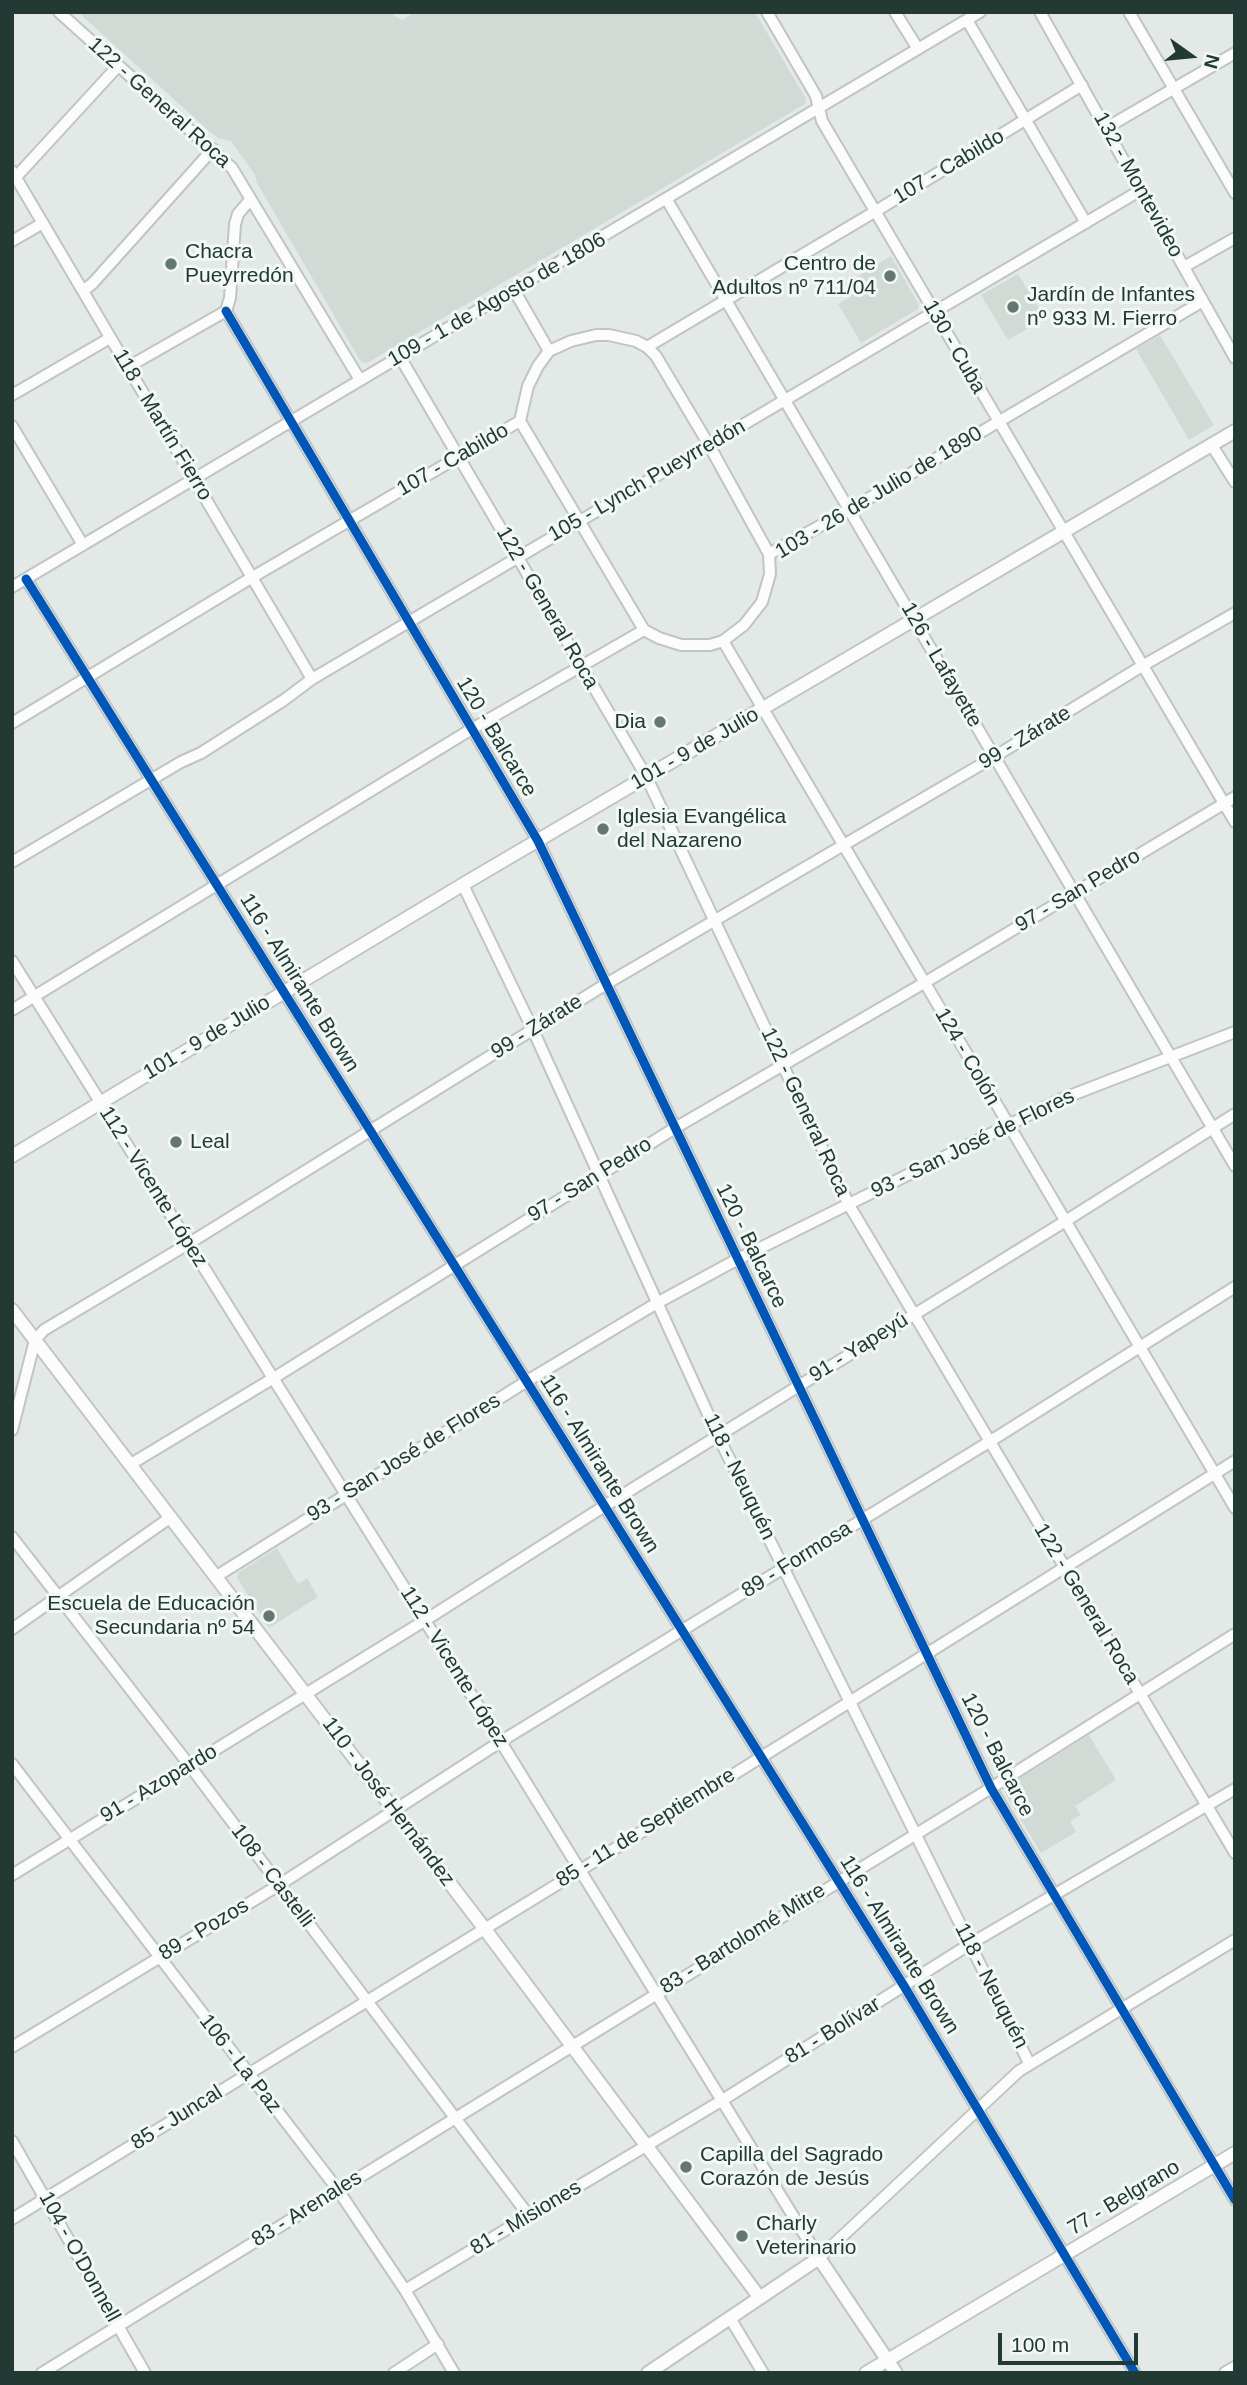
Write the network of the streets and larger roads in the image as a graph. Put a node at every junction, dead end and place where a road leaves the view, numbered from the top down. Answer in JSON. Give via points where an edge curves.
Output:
{"nodes":[{"id":1,"x":59,"y":12,"type":"edge"},
{"id":2,"x":767,"y":12,"type":"edge"},
{"id":3,"x":895,"y":12,"type":"edge"},
{"id":4,"x":981,"y":12,"type":"edge"},
{"id":5,"x":1040,"y":12,"type":"edge"},
{"id":6,"x":1129,"y":12,"type":"edge"},
{"id":7,"x":967,"y":20,"type":"junction"},
{"id":8,"x":918,"y":49,"type":"junction"},
{"id":9,"x":1235,"y":53,"type":"edge"},
{"id":10,"x":118,"y":66,"type":"junction"},
{"id":11,"x":1082,"y":86,"type":"junction"},
{"id":12,"x":1173,"y":89,"type":"junction"},
{"id":13,"x":819,"y":109,"type":"junction"},
{"id":14,"x":1026,"y":120,"type":"junction"},
{"id":15,"x":1106,"y":128,"type":"junction"},
{"id":16,"x":213,"y":149,"type":"junction"},
{"id":17,"x":14,"y":174,"type":"edge"},
{"id":18,"x":1141,"y":190,"type":"junction"},
{"id":19,"x":1235,"y":193,"type":"edge"},
{"id":20,"x":250,"y":200,"type":"junction"},
{"id":21,"x":667,"y":200,"type":"junction"},
{"id":22,"x":876,"y":211,"type":"junction"},
{"id":23,"x":43,"y":223,"type":"junction"},
{"id":24,"x":1086,"y":223,"type":"junction"},
{"id":25,"x":1235,"y":238,"type":"edge"},
{"id":26,"x":12,"y":241,"type":"edge"},
{"id":27,"x":1184,"y":267,"type":"junction"},
{"id":28,"x":514,"y":290,"type":"junction"},
{"id":29,"x":83,"y":291,"type":"junction"},
{"id":30,"x":725,"y":300,"type":"junction"},
{"id":31,"x":1203,"y":301,"type":"junction"},
{"id":32,"x":226,"y":311,"type":"junction"},
{"id":33,"x":934,"y":314,"type":"junction"},
{"id":34,"x":110,"y":338,"type":"junction"},
{"id":35,"x":647,"y":347,"type":"junction"},
{"id":36,"x":550,"y":351,"type":"junction"},
{"id":37,"x":400,"y":357,"type":"junction"},
{"id":38,"x":1235,"y":358,"type":"edge"},
{"id":39,"x":128,"y":367,"type":"junction"},
{"id":40,"x":360,"y":380,"type":"junction"},
{"id":41,"x":12,"y":395,"type":"edge"},
{"id":42,"x":783,"y":401,"type":"junction"},
{"id":43,"x":520,"y":421,"type":"junction"},
{"id":44,"x":291,"y":422,"type":"junction"},
{"id":45,"x":999,"y":422,"type":"junction"},
{"id":46,"x":12,"y":426,"type":"edge"},
{"id":47,"x":1235,"y":431,"type":"edge"},
{"id":48,"x":1211,"y":444,"type":"junction"},
{"id":49,"x":709,"y":445,"type":"junction"},
{"id":50,"x":457,"y":456,"type":"junction"},
{"id":51,"x":194,"y":479,"type":"junction"},
{"id":52,"x":1235,"y":482,"type":"edge"},
{"id":53,"x":849,"y":510,"type":"junction"},
{"id":54,"x":349,"y":520,"type":"junction"},
{"id":55,"x":579,"y":521,"type":"junction"},
{"id":56,"x":1062,"y":531,"type":"junction"},
{"id":57,"x":83,"y":545,"type":"junction"},
{"id":58,"x":769,"y":554,"type":"junction"},
{"id":59,"x":517,"y":557,"type":"junction"},
{"id":60,"x":251,"y":578,"type":"junction"},
{"id":61,"x":26,"y":579,"type":"junction"},
{"id":62,"x":12,"y":587,"type":"edge"},
{"id":63,"x":1235,"y":613,"type":"edge"},
{"id":64,"x":913,"y":618,"type":"junction"},
{"id":65,"x":409,"y":623,"type":"junction"},
{"id":66,"x":644,"y":630,"type":"junction"},
{"id":67,"x":723,"y":641,"type":"junction"},
{"id":68,"x":581,"y":666,"type":"junction"},
{"id":69,"x":1142,"y":666,"type":"junction"},
{"id":70,"x":86,"y":677,"type":"junction"},
{"id":71,"x":312,"y":679,"type":"junction"},
{"id":72,"x":763,"y":709,"type":"junction"},
{"id":73,"x":12,"y":723,"type":"edge"},
{"id":74,"x":471,"y":730,"type":"junction"},
{"id":75,"x":994,"y":757,"type":"junction"},
{"id":76,"x":646,"y":776,"type":"junction"},
{"id":77,"x":150,"y":780,"type":"junction"},
{"id":78,"x":1235,"y":797,"type":"edge"},
{"id":79,"x":1224,"y":804,"type":"junction"},
{"id":80,"x":1235,"y":822,"type":"edge"},
{"id":81,"x":538,"y":841,"type":"junction"},
{"id":82,"x":843,"y":845,"type":"junction"},
{"id":83,"x":12,"y":862,"type":"edge"},
{"id":84,"x":463,"y":885,"type":"junction"},
{"id":85,"x":218,"y":886,"type":"junction"},
{"id":86,"x":1074,"y":893,"type":"junction"},
{"id":87,"x":715,"y":920,"type":"junction"},
{"id":88,"x":12,"y":961,"type":"edge"},
{"id":89,"x":924,"y":983,"type":"junction"},
{"id":90,"x":606,"y":984,"type":"junction"},
{"id":91,"x":283,"y":992,"type":"junction"},
{"id":92,"x":35,"y":997,"type":"junction"},
{"id":93,"x":12,"y":1010,"type":"edge"},
{"id":94,"x":533,"y":1030,"type":"junction"},
{"id":95,"x":1235,"y":1032,"type":"edge"},
{"id":96,"x":1169,"y":1057,"type":"junction"},
{"id":97,"x":783,"y":1064,"type":"junction"},
{"id":98,"x":101,"y":1102,"type":"junction"},
{"id":99,"x":1235,"y":1114,"type":"edge"},
{"id":100,"x":1008,"y":1126,"type":"junction"},
{"id":101,"x":675,"y":1128,"type":"junction"},
{"id":102,"x":1212,"y":1128,"type":"junction"},
{"id":103,"x":371,"y":1130,"type":"junction"},
{"id":104,"x":12,"y":1156,"type":"edge"},
{"id":105,"x":1235,"y":1166,"type":"edge"},
{"id":106,"x":597,"y":1175,"type":"junction"},
{"id":107,"x":849,"y":1205,"type":"junction"},
{"id":108,"x":1064,"y":1222,"type":"junction"},
{"id":109,"x":188,"y":1244,"type":"junction"},
{"id":110,"x":738,"y":1259,"type":"junction"},
{"id":111,"x":454,"y":1264,"type":"junction"},
{"id":112,"x":1235,"y":1287,"type":"edge"},
{"id":113,"x":657,"y":1303,"type":"junction"},
{"id":114,"x":12,"y":1310,"type":"edge"},
{"id":115,"x":914,"y":1314,"type":"junction"},
{"id":116,"x":35,"y":1340,"type":"junction"},
{"id":117,"x":1140,"y":1348,"type":"junction"},
{"id":118,"x":272,"y":1379,"type":"junction"},
{"id":119,"x":527,"y":1381,"type":"junction"},
{"id":120,"x":798,"y":1386,"type":"junction"},
{"id":121,"x":12,"y":1430,"type":"edge"},
{"id":122,"x":718,"y":1436,"type":"junction"},
{"id":123,"x":989,"y":1442,"type":"junction"},
{"id":124,"x":1235,"y":1461,"type":"edge"},
{"id":125,"x":131,"y":1464,"type":"junction"},
{"id":126,"x":1214,"y":1474,"type":"junction"},
{"id":127,"x":346,"y":1495,"type":"junction"},
{"id":128,"x":603,"y":1507,"type":"junction"},
{"id":129,"x":1235,"y":1508,"type":"edge"},
{"id":130,"x":171,"y":1517,"type":"junction"},
{"id":131,"x":862,"y":1520,"type":"junction"},
{"id":132,"x":12,"y":1537,"type":"edge"},
{"id":133,"x":1065,"y":1566,"type":"junction"},
{"id":134,"x":784,"y":1568,"type":"junction"},
{"id":135,"x":216,"y":1576,"type":"junction"},
{"id":136,"x":60,"y":1597,"type":"junction"},
{"id":137,"x":424,"y":1621,"type":"junction"},
{"id":138,"x":12,"y":1629,"type":"edge"},
{"id":139,"x":683,"y":1631,"type":"junction"},
{"id":140,"x":1235,"y":1634,"type":"edge"},
{"id":141,"x":926,"y":1653,"type":"junction"},
{"id":142,"x":305,"y":1693,"type":"junction"},
{"id":143,"x":1140,"y":1693,"type":"junction"},
{"id":144,"x":849,"y":1702,"type":"junction"},
{"id":145,"x":500,"y":1742,"type":"junction"},
{"id":146,"x":761,"y":1756,"type":"junction"},
{"id":147,"x":12,"y":1765,"type":"edge"},
{"id":148,"x":190,"y":1766,"type":"junction"},
{"id":149,"x":990,"y":1788,"type":"junction"},
{"id":150,"x":1235,"y":1788,"type":"edge"},
{"id":151,"x":1206,"y":1806,"type":"junction"},
{"id":152,"x":396,"y":1812,"type":"junction"},
{"id":153,"x":915,"y":1834,"type":"junction"},
{"id":154,"x":68,"y":1840,"type":"junction"},
{"id":155,"x":1235,"y":1853,"type":"edge"},
{"id":156,"x":579,"y":1871,"type":"junction"},
{"id":157,"x":12,"y":1875,"type":"edge"},
{"id":158,"x":838,"y":1880,"type":"junction"},
{"id":159,"x":279,"y":1885,"type":"junction"},
{"id":160,"x":1055,"y":1895,"type":"junction"},
{"id":161,"x":484,"y":1928,"type":"junction"},
{"id":162,"x":1235,"y":1940,"type":"edge"},
{"id":163,"x":970,"y":1944,"type":"junction"},
{"id":164,"x":159,"y":1958,"type":"junction"},
{"id":165,"x":904,"y":1986,"type":"junction"},
{"id":166,"x":656,"y":1994,"type":"junction"},
{"id":167,"x":366,"y":2000,"type":"junction"},
{"id":168,"x":1122,"y":2008,"type":"junction"},
{"id":169,"x":573,"y":2045,"type":"junction"},
{"id":170,"x":12,"y":2047,"type":"edge"},
{"id":171,"x":1029,"y":2063,"type":"junction"},
{"id":172,"x":247,"y":2074,"type":"junction"},
{"id":173,"x":721,"y":2101,"type":"junction"},
{"id":174,"x":978,"y":2109,"type":"junction"},
{"id":175,"x":455,"y":2118,"type":"junction"},
{"id":176,"x":12,"y":2141,"type":"edge"},
{"id":177,"x":648,"y":2146,"type":"junction"},
{"id":178,"x":1235,"y":2152,"type":"edge"},
{"id":179,"x":1214,"y":2165,"type":"junction"},
{"id":180,"x":338,"y":2190,"type":"junction"},
{"id":181,"x":47,"y":2199,"type":"junction"},
{"id":182,"x":1235,"y":2200,"type":"edge"},
{"id":183,"x":529,"y":2216,"type":"junction"},
{"id":184,"x":12,"y":2219,"type":"edge"},
{"id":185,"x":1065,"y":2254,"type":"junction"},
{"id":186,"x":819,"y":2258,"type":"junction"},
{"id":187,"x":405,"y":2290,"type":"junction"},
{"id":188,"x":760,"y":2298,"type":"junction"},
{"id":189,"x":730,"y":2318,"type":"junction"},
{"id":190,"x":118,"y":2326,"type":"junction"},
{"id":191,"x":438,"y":2344,"type":"junction"},
{"id":192,"x":887,"y":2360,"type":"junction"},
{"id":193,"x":1235,"y":2368,"type":"edge"},
{"id":194,"x":42,"y":2373,"type":"edge"},
{"id":195,"x":145,"y":2373,"type":"edge"},
{"id":196,"x":394,"y":2373,"type":"edge"},
{"id":197,"x":454,"y":2373,"type":"edge"},
{"id":198,"x":648,"y":2373,"type":"edge"},
{"id":199,"x":763,"y":2373,"type":"edge"},
{"id":200,"x":866,"y":2373,"type":"edge"},
{"id":201,"x":896,"y":2373,"type":"edge"},
{"id":202,"x":1135,"y":2373,"type":"edge"},
{"id":203,"x":1226,"y":2373,"type":"edge"}],
"edges":[{"from":1,"to":10,"type":"street","name":"122 - General Roca"},
{"from":2,"to":13,"type":"street","name":"130 - Cuba"},
{"from":3,"to":8,"type":"street"},
{"from":4,"to":7,"type":"street","name":"109 - 1 de Agosto de 1806"},
{"from":5,"to":11,"type":"street","name":"132 - Montevideo"},
{"from":6,"to":12,"type":"street"},
{"from":7,"to":8,"type":"street","name":"109 - 1 de Agosto de 1806"},
{"from":7,"to":14,"type":"street"},
{"from":8,"to":13,"type":"street","name":"109 - 1 de Agosto de 1806"},
{"from":9,"to":12,"type":"street"},
{"from":10,"to":16,"type":"street","name":"122 - General Roca"},
{"from":10,"to":17,"type":"street"},
{"from":11,"to":14,"type":"street","name":"107 - Cabildo"},
{"from":11,"to":15,"type":"street","name":"132 - Montevideo"},
{"from":12,"to":15,"type":"street"},
{"from":12,"to":19,"type":"street"},
{"from":13,"to":21,"type":"street","name":"109 - 1 de Agosto de 1806"},
{"from":13,"to":22,"type":"street","name":"130 - Cuba"},
{"from":14,"to":22,"type":"street","name":"107 - Cabildo"},
{"from":14,"to":24,"type":"street"},
{"from":15,"to":18,"type":"street","name":"132 - Montevideo"},
{"from":16,"to":20,"type":"street","name":"122 - General Roca","via":[[232,168]]},
{"from":16,"to":29,"type":"street"},
{"from":17,"to":23,"type":"street","name":"118 - Martín Fierro"},
{"from":18,"to":24,"type":"street","name":"105 - Lynch Pueyrredón"},
{"from":18,"to":27,"type":"street","name":"132 - Montevideo"},
{"from":20,"to":32,"type":"street","via":[[235,224]]},
{"from":20,"to":40,"type":"street","name":"122 - General Roca"},
{"from":21,"to":28,"type":"street","name":"109 - 1 de Agosto de 1806"},
{"from":21,"to":30,"type":"street","name":"126 - Lafayette"},
{"from":22,"to":30,"type":"street","name":"107 - Cabildo"},
{"from":22,"to":33,"type":"street","name":"130 - Cuba"},
{"from":23,"to":26,"type":"street"},
{"from":23,"to":29,"type":"street","name":"118 - Martín Fierro"},
{"from":24,"to":33,"type":"street","name":"105 - Lynch Pueyrredón"},
{"from":25,"to":27,"type":"street"},
{"from":27,"to":31,"type":"street","name":"132 - Montevideo"},
{"from":28,"to":36,"type":"street"},
{"from":28,"to":37,"type":"street","name":"109 - 1 de Agosto de 1806"},
{"from":29,"to":34,"type":"street","name":"118 - Martín Fierro"},
{"from":30,"to":35,"type":"street","name":"107 - Cabildo"},
{"from":30,"to":42,"type":"street","name":"126 - Lafayette"},
{"from":31,"to":38,"type":"street","name":"132 - Montevideo"},
{"from":31,"to":45,"type":"street","name":"103 - 26 de Julio de 1890"},
{"from":32,"to":39,"type":"street"},
{"from":32,"to":44,"type":"street","name":"120 - Balcarce"},
{"from":33,"to":42,"type":"street","name":"105 - Lynch Pueyrredón"},
{"from":33,"to":45,"type":"street","name":"130 - Cuba"},
{"from":34,"to":39,"type":"street","name":"118 - Martín Fierro"},
{"from":34,"to":41,"type":"street"},
{"from":35,"to":36,"type":"street","via":[[622,337],[597,335]]},
{"from":35,"to":49,"type":"street"},
{"from":36,"to":43,"type":"street","name":"107 - Cabildo","via":[[528,386]]},
{"from":37,"to":40,"type":"street","name":"109 - 1 de Agosto de 1806"},
{"from":37,"to":50,"type":"street","name":"122 - General Roca"},
{"from":39,"to":51,"type":"street","name":"118 - Martín Fierro"},
{"from":40,"to":44,"type":"street","name":"109 - 1 de Agosto de 1806"},
{"from":42,"to":49,"type":"street","name":"105 - Lynch Pueyrredón"},
{"from":42,"to":53,"type":"street","name":"126 - Lafayette"},
{"from":43,"to":50,"type":"street","name":"107 - Cabildo"},
{"from":43,"to":55,"type":"street"},
{"from":44,"to":51,"type":"street","name":"109 - 1 de Agosto de 1806"},
{"from":44,"to":54,"type":"street","name":"120 - Balcarce"},
{"from":45,"to":53,"type":"street","name":"103 - 26 de Julio de 1890"},
{"from":45,"to":56,"type":"street","name":"130 - Cuba"},
{"from":46,"to":57,"type":"street"},
{"from":47,"to":48,"type":"street","name":"101 - 9 de Julio"},
{"from":48,"to":52,"type":"street"},
{"from":48,"to":56,"type":"street","name":"101 - 9 de Julio"},
{"from":49,"to":55,"type":"street","name":"105 - Lynch Pueyrredón"},
{"from":49,"to":58,"type":"street"},
{"from":50,"to":54,"type":"street","name":"107 - Cabildo"},
{"from":50,"to":59,"type":"street","name":"122 - General Roca"},
{"from":51,"to":57,"type":"street","name":"109 - 1 de Agosto de 1806"},
{"from":51,"to":60,"type":"street","name":"118 - Martín Fierro"},
{"from":53,"to":58,"type":"street","name":"103 - 26 de Julio de 1890"},
{"from":53,"to":64,"type":"street","name":"126 - Lafayette"},
{"from":54,"to":60,"type":"street","name":"107 - Cabildo"},
{"from":54,"to":65,"type":"street","name":"120 - Balcarce"},
{"from":55,"to":59,"type":"street","name":"105 - Lynch Pueyrredón"},
{"from":55,"to":66,"type":"street"},
{"from":56,"to":64,"type":"street","name":"101 - 9 de Julio"},
{"from":56,"to":69,"type":"street","name":"130 - Cuba"},
{"from":57,"to":61,"type":"street","name":"109 - 1 de Agosto de 1806"},
{"from":58,"to":67,"type":"street","name":"103 - 26 de Julio de 1890","via":[[770,574],[762,602],[744,625]]},
{"from":59,"to":65,"type":"street","name":"105 - Lynch Pueyrredón"},
{"from":59,"to":68,"type":"street","name":"122 - General Roca"},
{"from":60,"to":70,"type":"street","name":"107 - Cabildo"},
{"from":60,"to":71,"type":"street","name":"118 - Martín Fierro"},
{"from":61,"to":62,"type":"street","name":"109 - 1 de Agosto de 1806"},
{"from":61,"to":70,"type":"street","name":"116 - Almirante Brown"},
{"from":63,"to":69,"type":"street","name":"99 - Zárate"},
{"from":64,"to":72,"type":"street","name":"101 - 9 de Julio"},
{"from":64,"to":75,"type":"street","name":"126 - Lafayette"},
{"from":65,"to":71,"type":"street","name":"105 - Lynch Pueyrredón"},
{"from":65,"to":74,"type":"street","name":"120 - Balcarce"},
{"from":66,"to":67,"type":"street","via":[[681,645]]},
{"from":66,"to":68,"type":"street"},
{"from":67,"to":72,"type":"street","name":"124 - Colón"},
{"from":68,"to":74,"type":"street"},
{"from":68,"to":76,"type":"street","name":"122 - General Roca"},
{"from":69,"to":75,"type":"street","name":"99 - Zárate"},
{"from":69,"to":79,"type":"street","name":"130 - Cuba"},
{"from":70,"to":73,"type":"street","name":"107 - Cabildo"},
{"from":70,"to":77,"type":"street","name":"116 - Almirante Brown"},
{"from":71,"to":77,"type":"street","name":"105 - Lynch Pueyrredón"},
{"from":72,"to":76,"type":"street","name":"101 - 9 de Julio"},
{"from":72,"to":82,"type":"street","name":"124 - Colón"},
{"from":74,"to":81,"type":"street","name":"120 - Balcarce"},
{"from":74,"to":85,"type":"street"},
{"from":75,"to":82,"type":"street","name":"99 - Zárate"},
{"from":75,"to":86,"type":"street","name":"126 - Lafayette"},
{"from":76,"to":81,"type":"street","name":"101 - 9 de Julio"},
{"from":76,"to":87,"type":"street","name":"122 - General Roca"},
{"from":77,"to":83,"type":"street","name":"105 - Lynch Pueyrredón"},
{"from":77,"to":85,"type":"street","name":"116 - Almirante Brown"},
{"from":78,"to":79,"type":"street","name":"97 - San Pedro"},
{"from":79,"to":80,"type":"street","name":"130 - Cuba"},
{"from":79,"to":86,"type":"street","name":"97 - San Pedro"},
{"from":81,"to":84,"type":"street","name":"101 - 9 de Julio"},
{"from":81,"to":90,"type":"street","name":"120 - Balcarce"},
{"from":82,"to":87,"type":"street","name":"99 - Zárate"},
{"from":82,"to":89,"type":"street","name":"124 - Colón"},
{"from":84,"to":91,"type":"street","name":"101 - 9 de Julio"},
{"from":84,"to":94,"type":"street","name":"118 - Neuquén"},
{"from":85,"to":91,"type":"street","name":"116 - Almirante Brown"},
{"from":85,"to":92,"type":"street"},
{"from":86,"to":89,"type":"street","name":"97 - San Pedro"},
{"from":86,"to":96,"type":"street","name":"126 - Lafayette"},
{"from":87,"to":90,"type":"street","name":"99 - Zárate"},
{"from":87,"to":97,"type":"street","name":"122 - General Roca"},
{"from":88,"to":92,"type":"street","name":"112 - Vicente López"},
{"from":89,"to":97,"type":"street","name":"97 - San Pedro"},
{"from":89,"to":100,"type":"street","name":"124 - Colón"},
{"from":90,"to":94,"type":"street","name":"99 - Zárate"},
{"from":90,"to":101,"type":"street","name":"120 - Balcarce"},
{"from":91,"to":98,"type":"street","name":"101 - 9 de Julio"},
{"from":91,"to":103,"type":"street","name":"116 - Almirante Brown"},
{"from":92,"to":93,"type":"street"},
{"from":92,"to":98,"type":"street","name":"112 - Vicente López"},
{"from":94,"to":103,"type":"street","name":"99 - Zárate"},
{"from":94,"to":106,"type":"street","name":"118 - Neuquén"},
{"from":95,"to":96,"type":"street","name":"93 - San José de Flores"},
{"from":96,"to":100,"type":"street","name":"93 - San José de Flores"},
{"from":96,"to":102,"type":"street","name":"126 - Lafayette"},
{"from":97,"to":101,"type":"street","name":"97 - San Pedro"},
{"from":97,"to":107,"type":"street","name":"122 - General Roca"},
{"from":98,"to":104,"type":"street","name":"101 - 9 de Julio"},
{"from":98,"to":109,"type":"street","name":"112 - Vicente López"},
{"from":99,"to":102,"type":"street","name":"91 - Yapeyú"},
{"from":100,"to":107,"type":"street","name":"93 - San José de Flores"},
{"from":100,"to":108,"type":"street","name":"124 - Colón"},
{"from":101,"to":106,"type":"street","name":"97 - San Pedro"},
{"from":101,"to":110,"type":"street","name":"120 - Balcarce"},
{"from":102,"to":105,"type":"street","name":"126 - Lafayette"},
{"from":102,"to":108,"type":"street","name":"91 - Yapeyú"},
{"from":103,"to":109,"type":"street","name":"99 - Zárate"},
{"from":103,"to":111,"type":"street","name":"116 - Almirante Brown"},
{"from":106,"to":111,"type":"street","name":"97 - San Pedro"},
{"from":106,"to":113,"type":"street","name":"118 - Neuquén"},
{"from":107,"to":110,"type":"street","name":"93 - San José de Flores"},
{"from":107,"to":115,"type":"street","name":"122 - General Roca"},
{"from":108,"to":115,"type":"street","name":"91 - Yapeyú"},
{"from":108,"to":117,"type":"street","name":"124 - Colón"},
{"from":109,"to":116,"type":"street","name":"99 - Zárate","via":[[44,1330]]},
{"from":109,"to":118,"type":"street","name":"112 - Vicente López"},
{"from":110,"to":113,"type":"street","name":"93 - San José de Flores"},
{"from":110,"to":120,"type":"street","name":"120 - Balcarce"},
{"from":111,"to":118,"type":"street","name":"97 - San Pedro"},
{"from":111,"to":119,"type":"street","name":"116 - Almirante Brown"},
{"from":112,"to":117,"type":"street","name":"89 - Formosa"},
{"from":113,"to":119,"type":"street","name":"93 - San José de Flores"},
{"from":113,"to":122,"type":"street","name":"118 - Neuquén"},
{"from":114,"to":116,"type":"street","name":"110 - José Hernández"},
{"from":115,"to":120,"type":"street","name":"91 - Yapeyú"},
{"from":115,"to":123,"type":"street","name":"122 - General Roca"},
{"from":116,"to":121,"type":"street"},
{"from":116,"to":125,"type":"street","name":"110 - José Hernández"},
{"from":117,"to":123,"type":"street","name":"89 - Formosa"},
{"from":117,"to":126,"type":"street","name":"124 - Colón"},
{"from":118,"to":125,"type":"street","name":"97 - San Pedro"},
{"from":118,"to":127,"type":"street","name":"112 - Vicente López"},
{"from":119,"to":127,"type":"street","name":"93 - San José de Flores"},
{"from":119,"to":128,"type":"street","name":"116 - Almirante Brown"},
{"from":120,"to":122,"type":"street","name":"91 - Yapeyú"},
{"from":120,"to":131,"type":"street","name":"120 - Balcarce"},
{"from":122,"to":128,"type":"street","name":"91 - Yapeyú"},
{"from":122,"to":134,"type":"street","name":"118 - Neuquén"},
{"from":123,"to":131,"type":"street","name":"89 - Formosa"},
{"from":123,"to":133,"type":"street","name":"122 - General Roca"},
{"from":124,"to":126,"type":"street","name":"85 - 11 de Septiembre"},
{"from":125,"to":130,"type":"street","name":"110 - José Hernández"},
{"from":126,"to":129,"type":"street","name":"124 - Colón"},
{"from":126,"to":133,"type":"street","name":"85 - 11 de Septiembre"},
{"from":127,"to":135,"type":"street","name":"93 - San José de Flores"},
{"from":127,"to":137,"type":"street","name":"112 - Vicente López"},
{"from":128,"to":137,"type":"street","name":"91 - Yapeyú"},
{"from":128,"to":139,"type":"street","name":"116 - Almirante Brown"},
{"from":130,"to":135,"type":"street","name":"110 - José Hernández"},
{"from":130,"to":136,"type":"street"},
{"from":131,"to":134,"type":"street","name":"89 - Formosa"},
{"from":131,"to":141,"type":"street","name":"120 - Balcarce"},
{"from":132,"to":136,"type":"street","name":"108 - Castelli"},
{"from":133,"to":141,"type":"street","name":"85 - 11 de Septiembre"},
{"from":133,"to":143,"type":"street","name":"122 - General Roca"},
{"from":134,"to":139,"type":"street","name":"89 - Formosa"},
{"from":134,"to":144,"type":"street","name":"118 - Neuquén"},
{"from":135,"to":142,"type":"street","name":"110 - José Hernández"},
{"from":136,"to":138,"type":"street"},
{"from":136,"to":148,"type":"street","name":"108 - Castelli"},
{"from":137,"to":142,"type":"street","name":"91 - Yapeyú"},
{"from":137,"to":145,"type":"street","name":"112 - Vicente López"},
{"from":139,"to":145,"type":"street","name":"89 - Formosa"},
{"from":139,"to":146,"type":"street","name":"116 - Almirante Brown"},
{"from":140,"to":143,"type":"street","name":"83 - Bartolomé Mitre"},
{"from":141,"to":144,"type":"street","name":"85 - 11 de Septiembre"},
{"from":141,"to":149,"type":"street","name":"120 - Balcarce"},
{"from":142,"to":148,"type":"street","name":"91 - Azopardo"},
{"from":142,"to":152,"type":"street","name":"110 - José Hernández"},
{"from":143,"to":149,"type":"street","name":"83 - Bartolomé Mitre"},
{"from":143,"to":151,"type":"street","name":"122 - General Roca"},
{"from":144,"to":146,"type":"street","name":"85 - 11 de Septiembre"},
{"from":144,"to":153,"type":"street","name":"118 - Neuquén"},
{"from":145,"to":152,"type":"street","name":"89 - Formosa"},
{"from":145,"to":156,"type":"street","name":"112 - Vicente López"},
{"from":146,"to":156,"type":"street","name":"85 - 11 de Septiembre"},
{"from":146,"to":158,"type":"street","name":"116 - Almirante Brown"},
{"from":147,"to":154,"type":"street","name":"106 - La Paz"},
{"from":148,"to":154,"type":"street","name":"91 - Azopardo"},
{"from":148,"to":159,"type":"street","name":"108 - Castelli"},
{"from":149,"to":153,"type":"street","name":"83 - Bartolomé Mitre"},
{"from":149,"to":160,"type":"street","name":"120 - Balcarce"},
{"from":150,"to":151,"type":"street","name":"81 - Bolívar"},
{"from":151,"to":155,"type":"street","name":"122 - General Roca"},
{"from":151,"to":160,"type":"street","name":"81 - Bolívar"},
{"from":152,"to":159,"type":"street","name":"89 - Pozos"},
{"from":152,"to":161,"type":"street","name":"110 - José Hernández"},
{"from":153,"to":158,"type":"street","name":"83 - Bartolomé Mitre"},
{"from":153,"to":163,"type":"street","name":"118 - Neuquén"},
{"from":154,"to":157,"type":"street","name":"91 - Azopardo"},
{"from":154,"to":164,"type":"street","name":"106 - La Paz"},
{"from":156,"to":161,"type":"street","name":"85 - 11 de Septiembre"},
{"from":156,"to":166,"type":"street","name":"112 - Vicente López"},
{"from":158,"to":165,"type":"street","name":"116 - Almirante Brown"},
{"from":158,"to":166,"type":"street","name":"83 - Bartolomé Mitre"},
{"from":159,"to":164,"type":"street","name":"89 - Pozos"},
{"from":159,"to":167,"type":"street","name":"108 - Castelli"},
{"from":160,"to":163,"type":"street","name":"81 - Bolívar"},
{"from":160,"to":168,"type":"street","name":"120 - Balcarce"},
{"from":161,"to":167,"type":"street","name":"85 - Juncal"},
{"from":161,"to":169,"type":"street","name":"110 - José Hernández"},
{"from":162,"to":168,"type":"street"},
{"from":163,"to":165,"type":"street","name":"81 - Bolívar"},
{"from":163,"to":171,"type":"street","name":"118 - Neuquén"},
{"from":164,"to":170,"type":"street","name":"89 - Pozos"},
{"from":164,"to":172,"type":"street","name":"106 - La Paz"},
{"from":165,"to":173,"type":"street","name":"81 - Bolívar"},
{"from":165,"to":174,"type":"street","name":"116 - Almirante Brown"},
{"from":166,"to":169,"type":"street","name":"83 - Bartolomé Mitre"},
{"from":166,"to":173,"type":"street","name":"112 - Vicente López"},
{"from":167,"to":172,"type":"street","name":"85 - Juncal"},
{"from":167,"to":175,"type":"street","name":"108 - Castelli"},
{"from":168,"to":171,"type":"street"},
{"from":168,"to":179,"type":"street","name":"120 - Balcarce"},
{"from":169,"to":175,"type":"street","name":"83 - Arenales"},
{"from":169,"to":177,"type":"street","name":"110 - José Hernández"},
{"from":171,"to":174,"type":"street"},
{"from":172,"to":180,"type":"street","name":"106 - La Paz"},
{"from":172,"to":181,"type":"street","name":"85 - Juncal"},
{"from":173,"to":177,"type":"street","name":"81 - Bolívar"},
{"from":173,"to":186,"type":"street","name":"112 - Vicente López"},
{"from":174,"to":185,"type":"street","name":"116 - Almirante Brown"},
{"from":174,"to":186,"type":"street"},
{"from":175,"to":180,"type":"street","name":"83 - Arenales"},
{"from":175,"to":183,"type":"street","name":"108 - Castelli"},
{"from":176,"to":181,"type":"street","name":"104 - O'Donnell"},
{"from":177,"to":183,"type":"street","name":"81 - Misiones"},
{"from":177,"to":188,"type":"street","name":"110 - José Hernández"},
{"from":178,"to":179,"type":"street","name":"77 - Belgrano"},
{"from":179,"to":182,"type":"street","name":"120 - Balcarce"},
{"from":179,"to":185,"type":"street","name":"77 - Belgrano"},
{"from":180,"to":187,"type":"street","name":"106 - La Paz"},
{"from":180,"to":190,"type":"street","name":"83 - Arenales"},
{"from":181,"to":184,"type":"street","name":"85 - Juncal"},
{"from":181,"to":190,"type":"street","name":"104 - O'Donnell"},
{"from":183,"to":187,"type":"street","name":"81 - Misiones"},
{"from":185,"to":192,"type":"street","name":"77 - Belgrano"},
{"from":185,"to":202,"type":"street","name":"116 - Almirante Brown"},
{"from":186,"to":188,"type":"street"},
{"from":186,"to":192,"type":"street","name":"112 - Vicente López"},
{"from":187,"to":191,"type":"street","name":"106 - La Paz"},
{"from":188,"to":189,"type":"street"},
{"from":189,"to":198,"type":"street"},
{"from":189,"to":199,"type":"street"},
{"from":190,"to":194,"type":"street","name":"83 - Arenales"},
{"from":190,"to":195,"type":"street","name":"104 - O'Donnell"},
{"from":191,"to":196,"type":"street"},
{"from":191,"to":197,"type":"street","name":"106 - La Paz"},
{"from":192,"to":200,"type":"street","name":"77 - Belgrano"},
{"from":192,"to":201,"type":"street","name":"112 - Vicente López"},
{"from":193,"to":203,"type":"street"}]}
